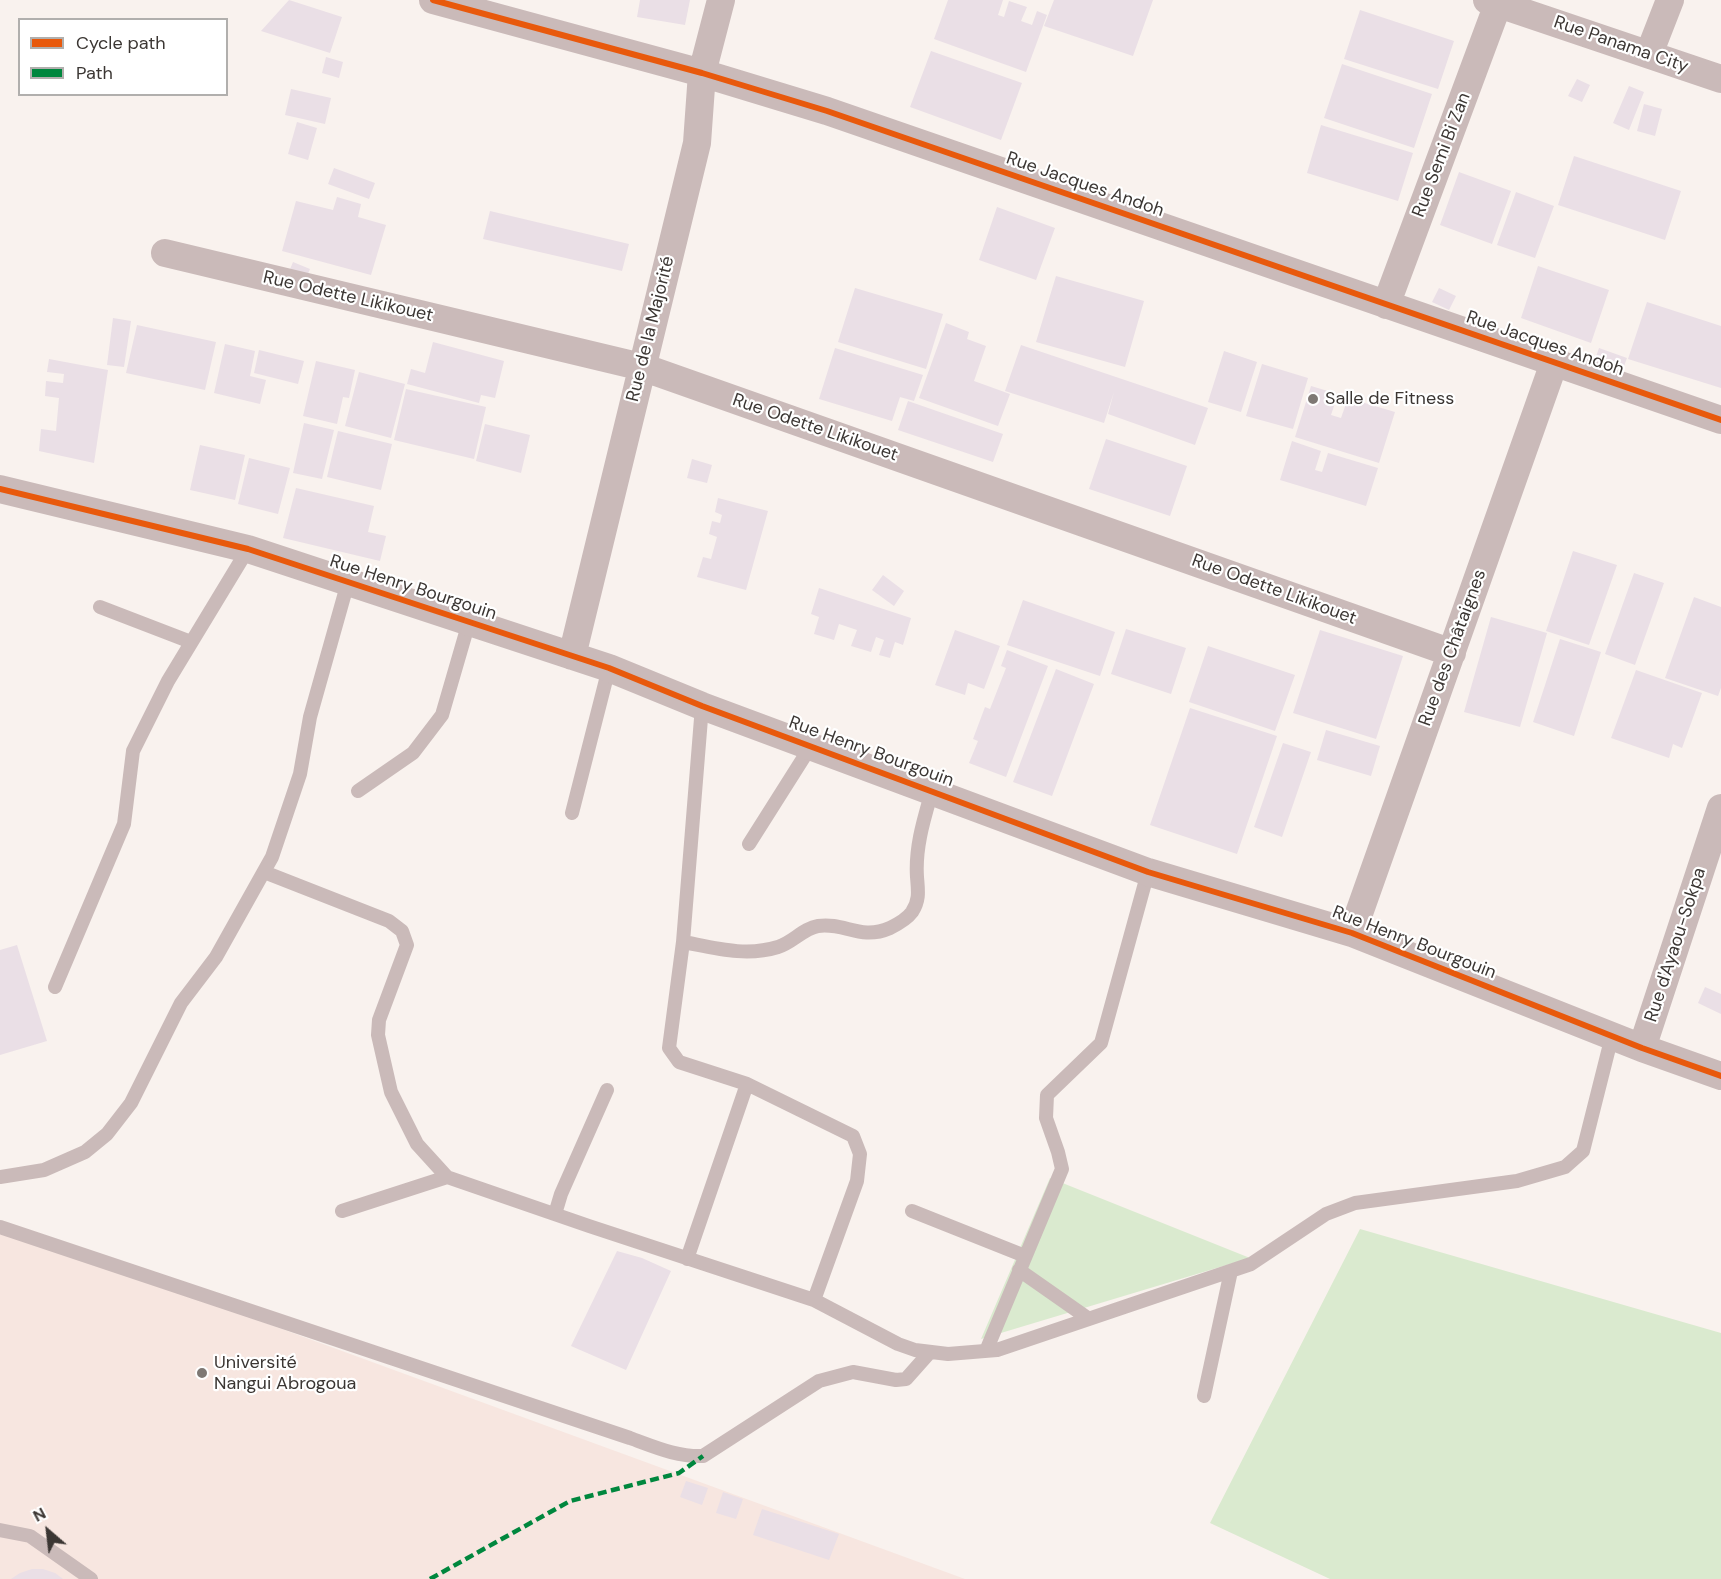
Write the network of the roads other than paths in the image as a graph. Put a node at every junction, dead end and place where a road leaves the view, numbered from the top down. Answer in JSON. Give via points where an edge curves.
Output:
{"nodes":[{"id":1,"x":433,"y":0,"type":"edge"},
{"id":2,"x":721,"y":0,"type":"edge"},
{"id":3,"x":1670,"y":0,"type":"edge"},
{"id":4,"x":1493,"y":2,"type":"edge"},
{"id":5,"x":1649,"y":54,"type":"junction"},
{"id":6,"x":702,"y":73,"type":"junction"},
{"id":7,"x":1721,"y":79,"type":"edge"},
{"id":8,"x":165,"y":253,"type":"dead end"},
{"id":9,"x":1386,"y":305,"type":"junction"},
{"id":10,"x":1554,"y":363,"type":"junction"},
{"id":11,"x":642,"y":367,"type":"junction"},
{"id":12,"x":1721,"y":420,"type":"edge"},
{"id":13,"x":0,"y":489,"type":"edge"},
{"id":14,"x":248,"y":549,"type":"junction"},
{"id":15,"x":348,"y":582,"type":"junction"},
{"id":16,"x":100,"y":607,"type":"dead end"},
{"id":17,"x":469,"y":622,"type":"junction"},
{"id":18,"x":191,"y":642,"type":"junction"},
{"id":19,"x":1452,"y":653,"type":"junction"},
{"id":20,"x":572,"y":656,"type":"junction"},
{"id":21,"x":609,"y":668,"type":"junction"},
{"id":22,"x":702,"y":706,"type":"junction"},
{"id":23,"x":811,"y":746,"type":"junction"},
{"id":24,"x":358,"y":791,"type":"dead end"},
{"id":25,"x":932,"y":791,"type":"junction"},
{"id":26,"x":1721,"y":808,"type":"edge"},
{"id":27,"x":572,"y":813,"type":"dead end"},
{"id":28,"x":749,"y":844,"type":"dead end"},
{"id":29,"x":264,"y":872,"type":"junction"},
{"id":30,"x":1148,"y":872,"type":"junction"},
{"id":31,"x":1352,"y":933,"type":"junction"},
{"id":32,"x":683,"y":942,"type":"junction"},
{"id":33,"x":55,"y":987,"type":"dead end"},
{"id":34,"x":1612,"y":1036,"type":"junction"},
{"id":35,"x":1642,"y":1048,"type":"junction"},
{"id":36,"x":1721,"y":1076,"type":"edge"},
{"id":37,"x":747,"y":1084,"type":"junction"},
{"id":38,"x":607,"y":1090,"type":"dead end"},
{"id":39,"x":0,"y":1177,"type":"edge"},
{"id":40,"x":447,"y":1177,"type":"junction"},
{"id":41,"x":342,"y":1211,"type":"dead end"},
{"id":42,"x":912,"y":1211,"type":"dead end"},
{"id":43,"x":555,"y":1214,"type":"junction"},
{"id":44,"x":0,"y":1227,"type":"edge"},
{"id":45,"x":1026,"y":1256,"type":"junction"},
{"id":46,"x":687,"y":1258,"type":"junction"},
{"id":47,"x":1019,"y":1270,"type":"junction"},
{"id":48,"x":1231,"y":1271,"type":"junction"},
{"id":49,"x":814,"y":1300,"type":"junction"},
{"id":50,"x":1089,"y":1319,"type":"junction"},
{"id":51,"x":986,"y":1351,"type":"junction"},
{"id":52,"x":930,"y":1352,"type":"junction"},
{"id":53,"x":1204,"y":1396,"type":"dead end"},
{"id":54,"x":0,"y":1530,"type":"edge"},
{"id":55,"x":91,"y":1579,"type":"edge"}],
"edges":[{"from":1,"to":6,"type":"street","name":"Rue Jacques Andoh"},
{"from":2,"to":6,"type":"street","name":"Rue de la Majorité"},
{"from":3,"to":5,"type":"street"},
{"from":4,"to":5,"type":"street","name":"Rue Panama City"},
{"from":4,"to":9,"type":"street","name":"Rue Semi Bi Zan"},
{"from":5,"to":7,"type":"street","name":"Rue Panama City"},
{"from":6,"to":9,"type":"street","name":"Rue Jacques Andoh","via":[[827,111]]},
{"from":6,"to":11,"type":"street","name":"Rue de la Majorité","via":[[697,142]]},
{"from":8,"to":11,"type":"street","name":"Rue Odette Likikouet"},
{"from":9,"to":10,"type":"street","name":"Rue Jacques Andoh"},
{"from":10,"to":12,"type":"street","name":"Rue Jacques Andoh"},
{"from":10,"to":19,"type":"street","name":"Rue des Châtaignes"},
{"from":11,"to":19,"type":"street","name":"Rue Odette Likikouet"},
{"from":11,"to":20,"type":"street","name":"Rue de la Majorité"},
{"from":13,"to":14,"type":"street","name":"Rue Henry Bourgouin"},
{"from":14,"to":15,"type":"street","name":"Rue Henry Bourgouin"},
{"from":14,"to":18,"type":"lane"},
{"from":15,"to":17,"type":"street","name":"Rue Henry Bourgouin"},
{"from":15,"to":29,"type":"lane","via":[[310,717],[300,774]]},
{"from":16,"to":18,"type":"lane"},
{"from":17,"to":20,"type":"street","name":"Rue Henry Bourgouin"},
{"from":17,"to":24,"type":"lane","via":[[441,715],[413,753]]},
{"from":18,"to":33,"type":"lane","via":[[134,751],[124,824]]},
{"from":19,"to":31,"type":"street","name":"Rue des Châtaignes"},
{"from":20,"to":21,"type":"street","name":"Rue Henry Bourgouin"},
{"from":21,"to":22,"type":"street","name":"Rue Henry Bourgouin"},
{"from":21,"to":27,"type":"lane"},
{"from":22,"to":23,"type":"street","name":"Rue Henry Bourgouin"},
{"from":22,"to":32,"type":"lane"},
{"from":23,"to":25,"type":"street","name":"Rue Henry Bourgouin"},
{"from":23,"to":28,"type":"lane"},
{"from":25,"to":30,"type":"street","name":"Rue Henry Bourgouin"},
{"from":25,"to":32,"type":"lane","via":[[918,841],[919,897],[911,914],[898,924],[867,934],[815,926],[779,947],[743,953]]},
{"from":26,"to":35,"type":"street","name":"Rue d'Ayaou-Sokpa"},
{"from":29,"to":39,"type":"lane","via":[[216,957],[181,1003],[131,1103],[106,1134],[85,1152],[60,1164]]},
{"from":29,"to":40,"type":"lane","via":[[389,921],[402,931],[407,945],[379,1020],[378,1035],[391,1092],[417,1144]]},
{"from":30,"to":31,"type":"street","name":"Rue Henry Bourgouin"},
{"from":30,"to":45,"type":"lane","via":[[1101,1043],[1047,1095],[1046,1118],[1062,1169]]},
{"from":31,"to":34,"type":"street","name":"Rue Henry Bourgouin"},
{"from":32,"to":37,"type":"lane","via":[[669,1048],[679,1062]]},
{"from":34,"to":35,"type":"street","name":"Rue Henry Bourgouin"},
{"from":34,"to":48,"type":"lane","via":[[1583,1151],[1565,1167],[1517,1181],[1355,1203],[1326,1214],[1251,1264]]},
{"from":35,"to":36,"type":"street","name":"Rue Henry Bourgouin"},
{"from":37,"to":46,"type":"lane"},
{"from":37,"to":49,"type":"lane","via":[[853,1136],[860,1154],[858,1181]]},
{"from":38,"to":43,"type":"lane"},
{"from":40,"to":41,"type":"lane"},
{"from":40,"to":43,"type":"lane"},
{"from":42,"to":45,"type":"lane"},
{"from":43,"to":46,"type":"lane"},
{"from":44,"to":52,"type":"lane","via":[[688,1457],[704,1456],[819,1381],[853,1371],[906,1379]]},
{"from":45,"to":47,"type":"lane"},
{"from":46,"to":49,"type":"lane"},
{"from":47,"to":50,"type":"lane"},
{"from":47,"to":51,"type":"lane"},
{"from":48,"to":50,"type":"lane"},
{"from":48,"to":53,"type":"lane"},
{"from":49,"to":52,"type":"lane","via":[[898,1344]]},
{"from":50,"to":51,"type":"lane"},
{"from":51,"to":52,"type":"lane"},
{"from":54,"to":55,"type":"lane","via":[[30,1536]]}]}
